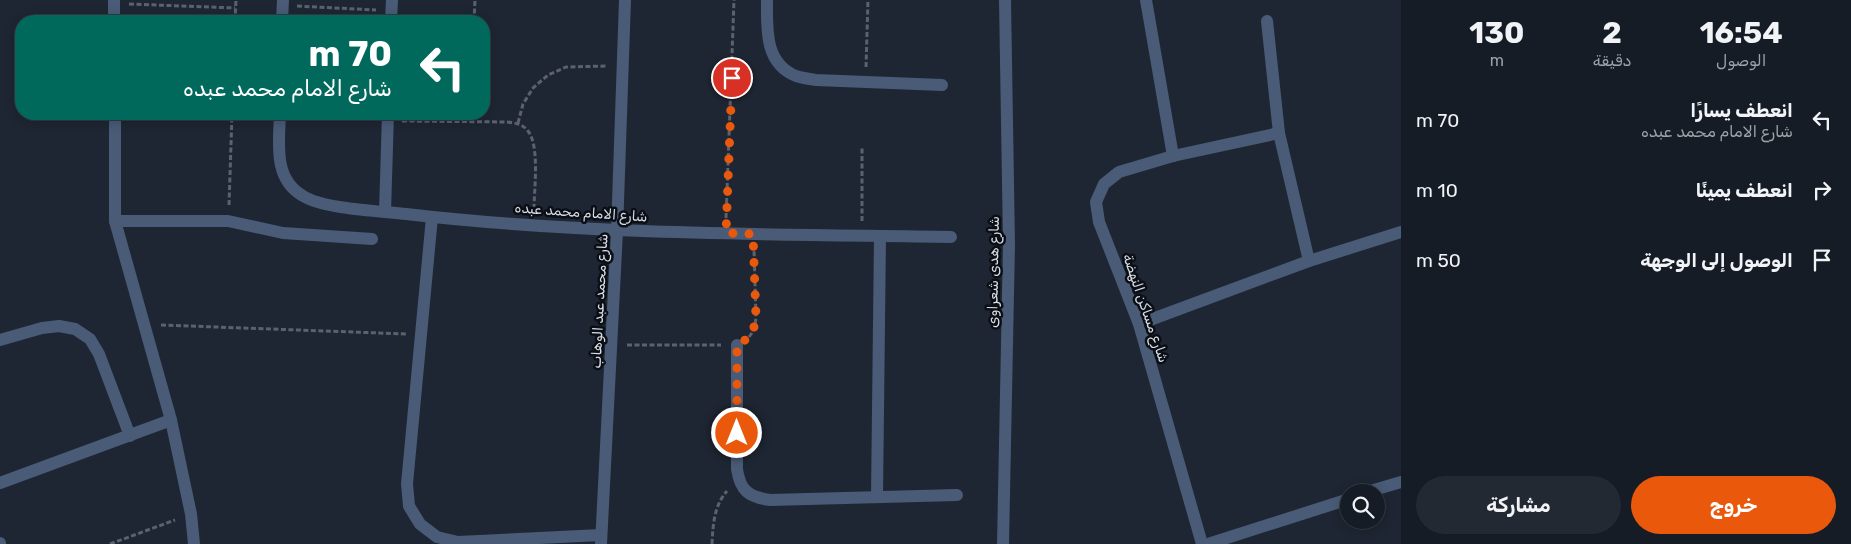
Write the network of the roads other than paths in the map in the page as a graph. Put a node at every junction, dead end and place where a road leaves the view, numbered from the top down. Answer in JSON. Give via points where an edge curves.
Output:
{"nodes":[{"id":1,"x":624,"y":0,"type":"edge"},
{"id":2,"x":767,"y":0,"type":"edge"},
{"id":3,"x":1005,"y":0,"type":"edge"},
{"id":4,"x":1146,"y":0,"type":"edge"},
{"id":5,"x":114,"y":2,"type":"edge"},
{"id":6,"x":114,"y":15,"type":"edge"},
{"id":7,"x":1267,"y":21,"type":"dead end"},
{"id":8,"x":942,"y":86,"type":"dead end"},
{"id":9,"x":114,"y":120,"type":"edge"},
{"id":10,"x":280,"y":120,"type":"edge"},
{"id":11,"x":388,"y":120,"type":"edge"},
{"id":12,"x":1279,"y":133,"type":"junction"},
{"id":13,"x":1173,"y":156,"type":"junction"},
{"id":14,"x":385,"y":212,"type":"junction"},
{"id":15,"x":432,"y":217,"type":"junction"},
{"id":16,"x":115,"y":221,"type":"junction"},
{"id":17,"x":617,"y":231,"type":"junction"},
{"id":18,"x":1401,"y":232,"type":"edge"},
{"id":19,"x":880,"y":236,"type":"junction"},
{"id":20,"x":951,"y":237,"type":"dead end"},
{"id":21,"x":372,"y":239,"type":"dead end"},
{"id":22,"x":1309,"y":261,"type":"junction"},
{"id":23,"x":1139,"y":324,"type":"junction"},
{"id":24,"x":0,"y":340,"type":"edge"},
{"id":25,"x":737,"y":345,"type":"road end"},
{"id":26,"x":170,"y":420,"type":"junction"},
{"id":27,"x":130,"y":436,"type":"junction"},
{"id":28,"x":1401,"y":482,"type":"edge"},
{"id":29,"x":0,"y":483,"type":"edge"},
{"id":30,"x":1385,"y":487,"type":"edge"},
{"id":31,"x":957,"y":494,"type":"dead end"},
{"id":32,"x":877,"y":497,"type":"junction"},
{"id":33,"x":1340,"y":501,"type":"edge"},
{"id":34,"x":601,"y":540,"type":"edge"},
{"id":35,"x":432,"y":541,"type":"edge"},
{"id":36,"x":194,"y":544,"type":"edge"},
{"id":37,"x":1003,"y":544,"type":"edge"},
{"id":38,"x":1202,"y":544,"type":"edge"},
{"id":39,"x":1208,"y":544,"type":"edge"}],
"edges":[{"from":1,"to":17,"type":"street","name":"شارع محمد عبد الوهاب"},
{"from":2,"to":8,"type":"street","via":[[769,46],[779,64],[796,76],[816,80]]},
{"from":3,"to":37,"type":"street","name":"شارع هدى شعراوى","via":[[1009,244]]},
{"from":4,"to":13,"type":"street"},
{"from":5,"to":6,"type":"street"},
{"from":7,"to":12,"type":"street"},
{"from":9,"to":16,"type":"street"},
{"from":10,"to":14,"type":"street","name":"شارع الامام محمد عبده","via":[[279,163],[287,182],[302,196],[320,204]]},
{"from":11,"to":14,"type":"street"},
{"from":12,"to":13,"type":"street","name":"شارع مساكن النهضة"},
{"from":12,"to":22,"type":"street"},
{"from":13,"to":23,"type":"street","name":"شارع مساكن النهضة","via":[[1119,172],[1104,184],[1096,202],[1099,222]]},
{"from":14,"to":15,"type":"street","name":"شارع الامام محمد عبده"},
{"from":15,"to":17,"type":"street","name":"شارع الامام محمد عبده"},
{"from":15,"to":35,"type":"street","via":[[407,484],[409,506]]},
{"from":16,"to":21,"type":"street","via":[[228,221],[283,233]]},
{"from":16,"to":26,"type":"street"},
{"from":17,"to":19,"type":"street","name":"شارع الامام محمد عبده"},
{"from":17,"to":34,"type":"street","name":"شارع محمد عبد الوهاب"},
{"from":18,"to":22,"type":"street"},
{"from":19,"to":20,"type":"street","name":"شارع الامام محمد عبده"},
{"from":19,"to":32,"type":"street"},
{"from":22,"to":23,"type":"street"},
{"from":23,"to":38,"type":"street","name":"شارع مساكن النهضة"},
{"from":24,"to":27,"type":"street","via":[[59,326],[90,339],[99,354]]},
{"from":25,"to":32,"type":"street","via":[[737,469],[739,481],[746,492],[764,499]]},
{"from":26,"to":27,"type":"street"},
{"from":26,"to":36,"type":"street","via":[[191,514]]},
{"from":27,"to":29,"type":"street"},
{"from":28,"to":30,"type":"street"},
{"from":31,"to":32,"type":"street"},
{"from":33,"to":39,"type":"street"},
{"from":34,"to":35,"type":"street"}]}
